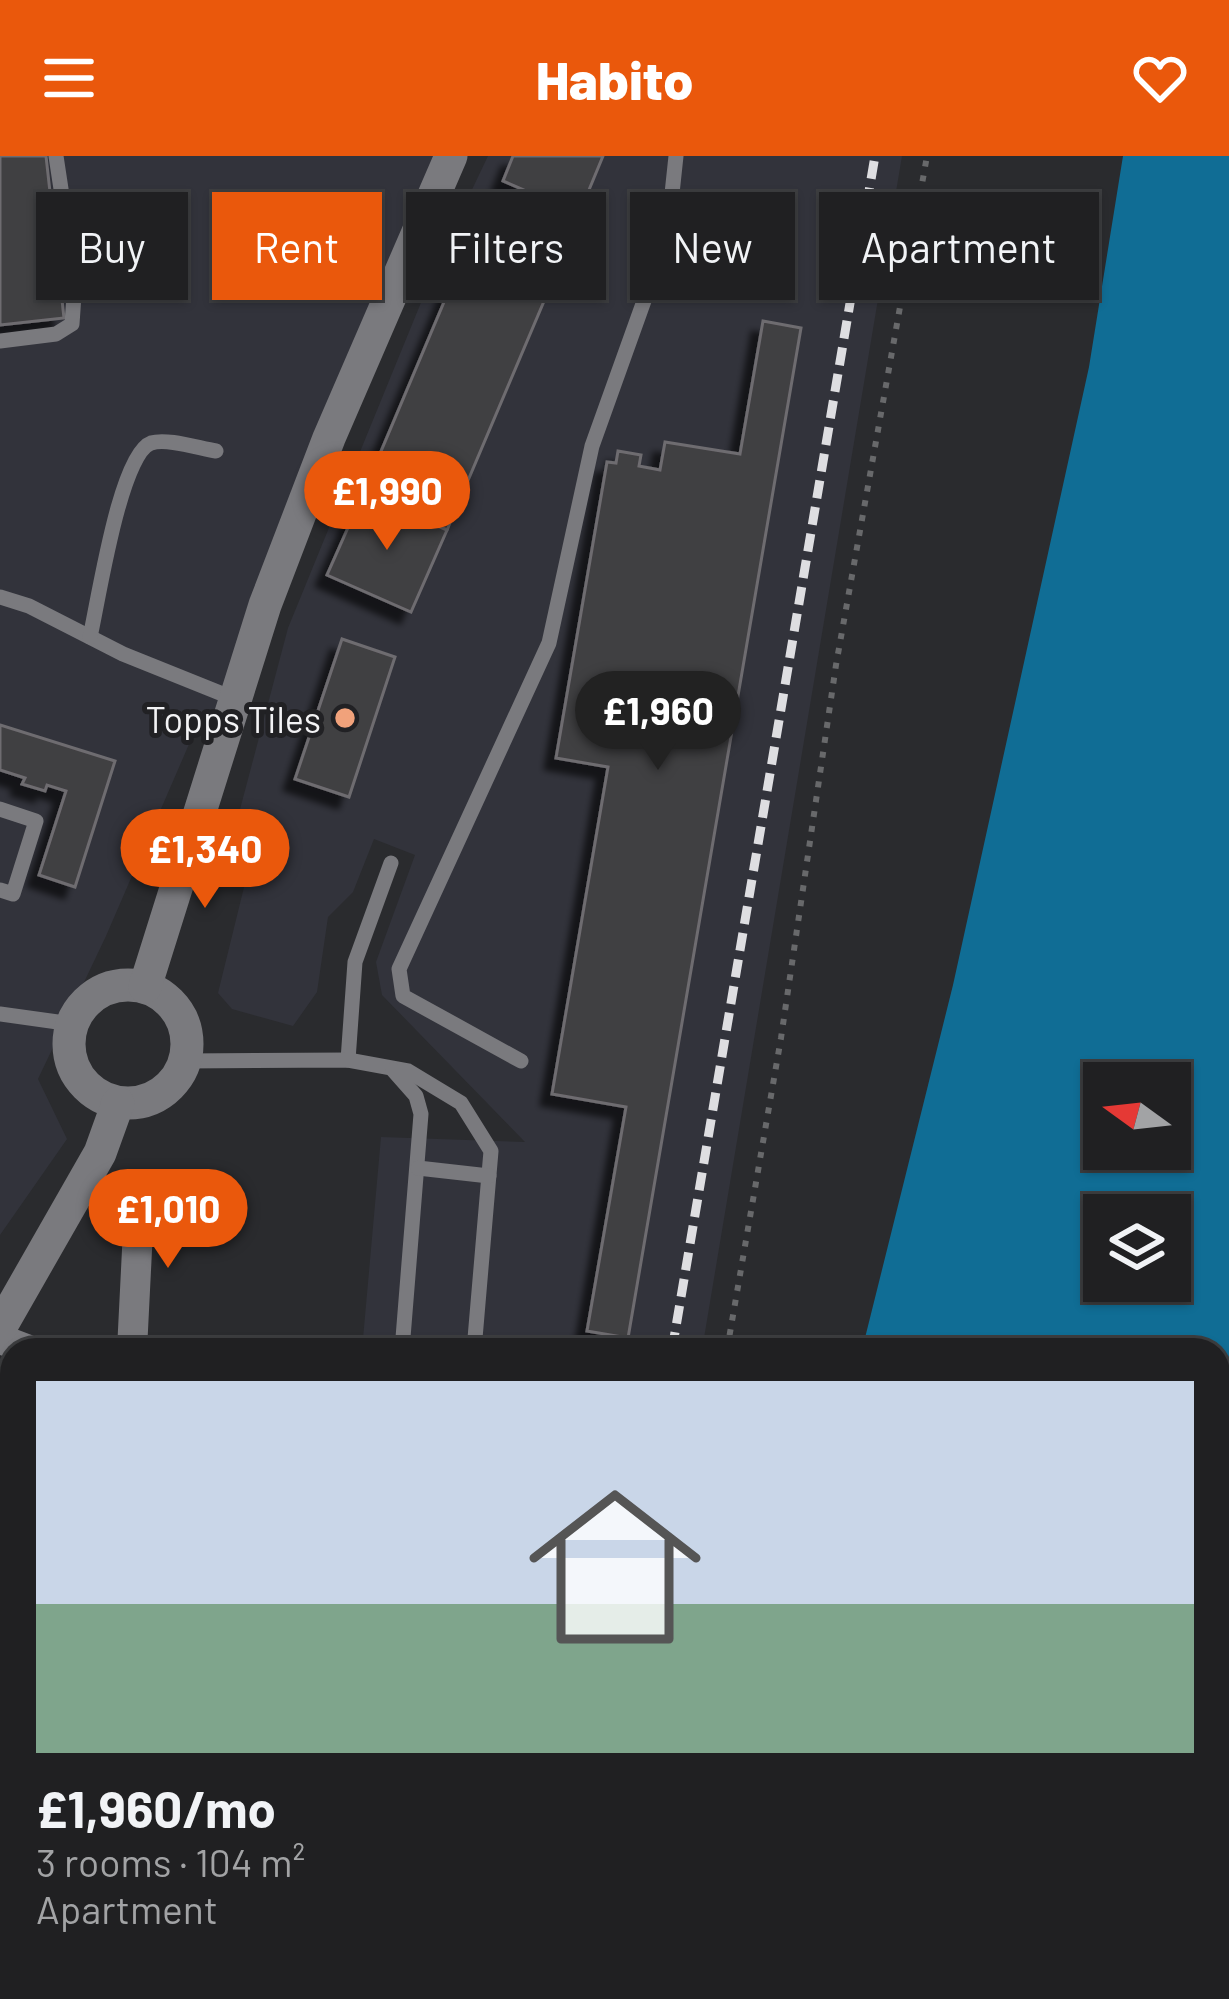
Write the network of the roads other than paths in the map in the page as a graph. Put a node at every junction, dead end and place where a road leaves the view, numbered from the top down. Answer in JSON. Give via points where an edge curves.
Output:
{"nodes":[{"id":1,"x":56,"y":156,"type":"edge"},
{"id":2,"x":451,"y":156,"type":"edge"},
{"id":3,"x":676,"y":156,"type":"edge"},
{"id":4,"x":435,"y":192,"type":"edge"},
{"id":5,"x":406,"y":260,"type":"edge"},
{"id":6,"x":0,"y":341,"type":"edge"},
{"id":7,"x":215,"y":451,"type":"dead end"},
{"id":8,"x":0,"y":597,"type":"edge"},
{"id":9,"x":90,"y":637,"type":"junction"},
{"id":10,"x":236,"y":699,"type":"junction"},
{"id":11,"x":0,"y":809,"type":"edge"},
{"id":12,"x":391,"y":863,"type":"dead end"},
{"id":13,"x":0,"y":890,"type":"edge"},
{"id":14,"x":145,"y":987,"type":"junction"},
{"id":15,"x":0,"y":1014,"type":"edge"},
{"id":16,"x":72,"y":1024,"type":"junction"},
{"id":17,"x":348,"y":1060,"type":"junction"},
{"id":18,"x":184,"y":1061,"type":"junction"},
{"id":19,"x":521,"y":1061,"type":"dead end"},
{"id":20,"x":391,"y":1068,"type":"junction"},
{"id":21,"x":118,"y":1102,"type":"junction"},
{"id":22,"x":418,"y":1168,"type":"junction"},
{"id":23,"x":489,"y":1176,"type":"junction"},
{"id":24,"x":140,"y":1190,"type":"dead end"},
{"id":25,"x":0,"y":1328,"type":"edge"},
{"id":26,"x":133,"y":1338,"type":"edge"},
{"id":27,"x":403,"y":1338,"type":"edge"},
{"id":28,"x":475,"y":1338,"type":"edge"}],
"edges":[{"from":1,"to":6,"type":"lane","via":[[74,281],[72,324],[56,334]]},
{"from":2,"to":4,"type":"street"},
{"from":3,"to":19,"type":"lane","via":[[659,259],[592,446],[549,643],[399,969],[403,995]]},
{"from":5,"to":10,"type":"street","via":[[329,438]]},
{"from":7,"to":9,"type":"lane","via":[[154,442],[139,450]]},
{"from":8,"to":9,"type":"lane"},
{"from":9,"to":10,"type":"lane"},
{"from":10,"to":14,"type":"street"},
{"from":11,"to":13,"type":"lane","via":[[36,821],[13,894]]},
{"from":12,"to":17,"type":"lane","via":[[355,962]]},
{"from":14,"to":16,"type":"street","via":[[94,996]]},
{"from":14,"to":18,"type":"street","via":[[184,1025]]},
{"from":15,"to":16,"type":"lane"},
{"from":16,"to":21,"type":"street","via":[[72,1065],[99,1096]]},
{"from":17,"to":18,"type":"lane"},
{"from":17,"to":20,"type":"lane"},
{"from":18,"to":21,"type":"street","via":[[158,1093]]},
{"from":20,"to":22,"type":"lane","via":[[421,1114]]},
{"from":20,"to":23,"type":"lane","via":[[461,1103],[491,1151]]},
{"from":21,"to":25,"type":"street","via":[[88,1174]]},
{"from":22,"to":23,"type":"lane"},
{"from":22,"to":27,"type":"lane"},
{"from":23,"to":28,"type":"lane"},
{"from":24,"to":26,"type":"street"}]}
